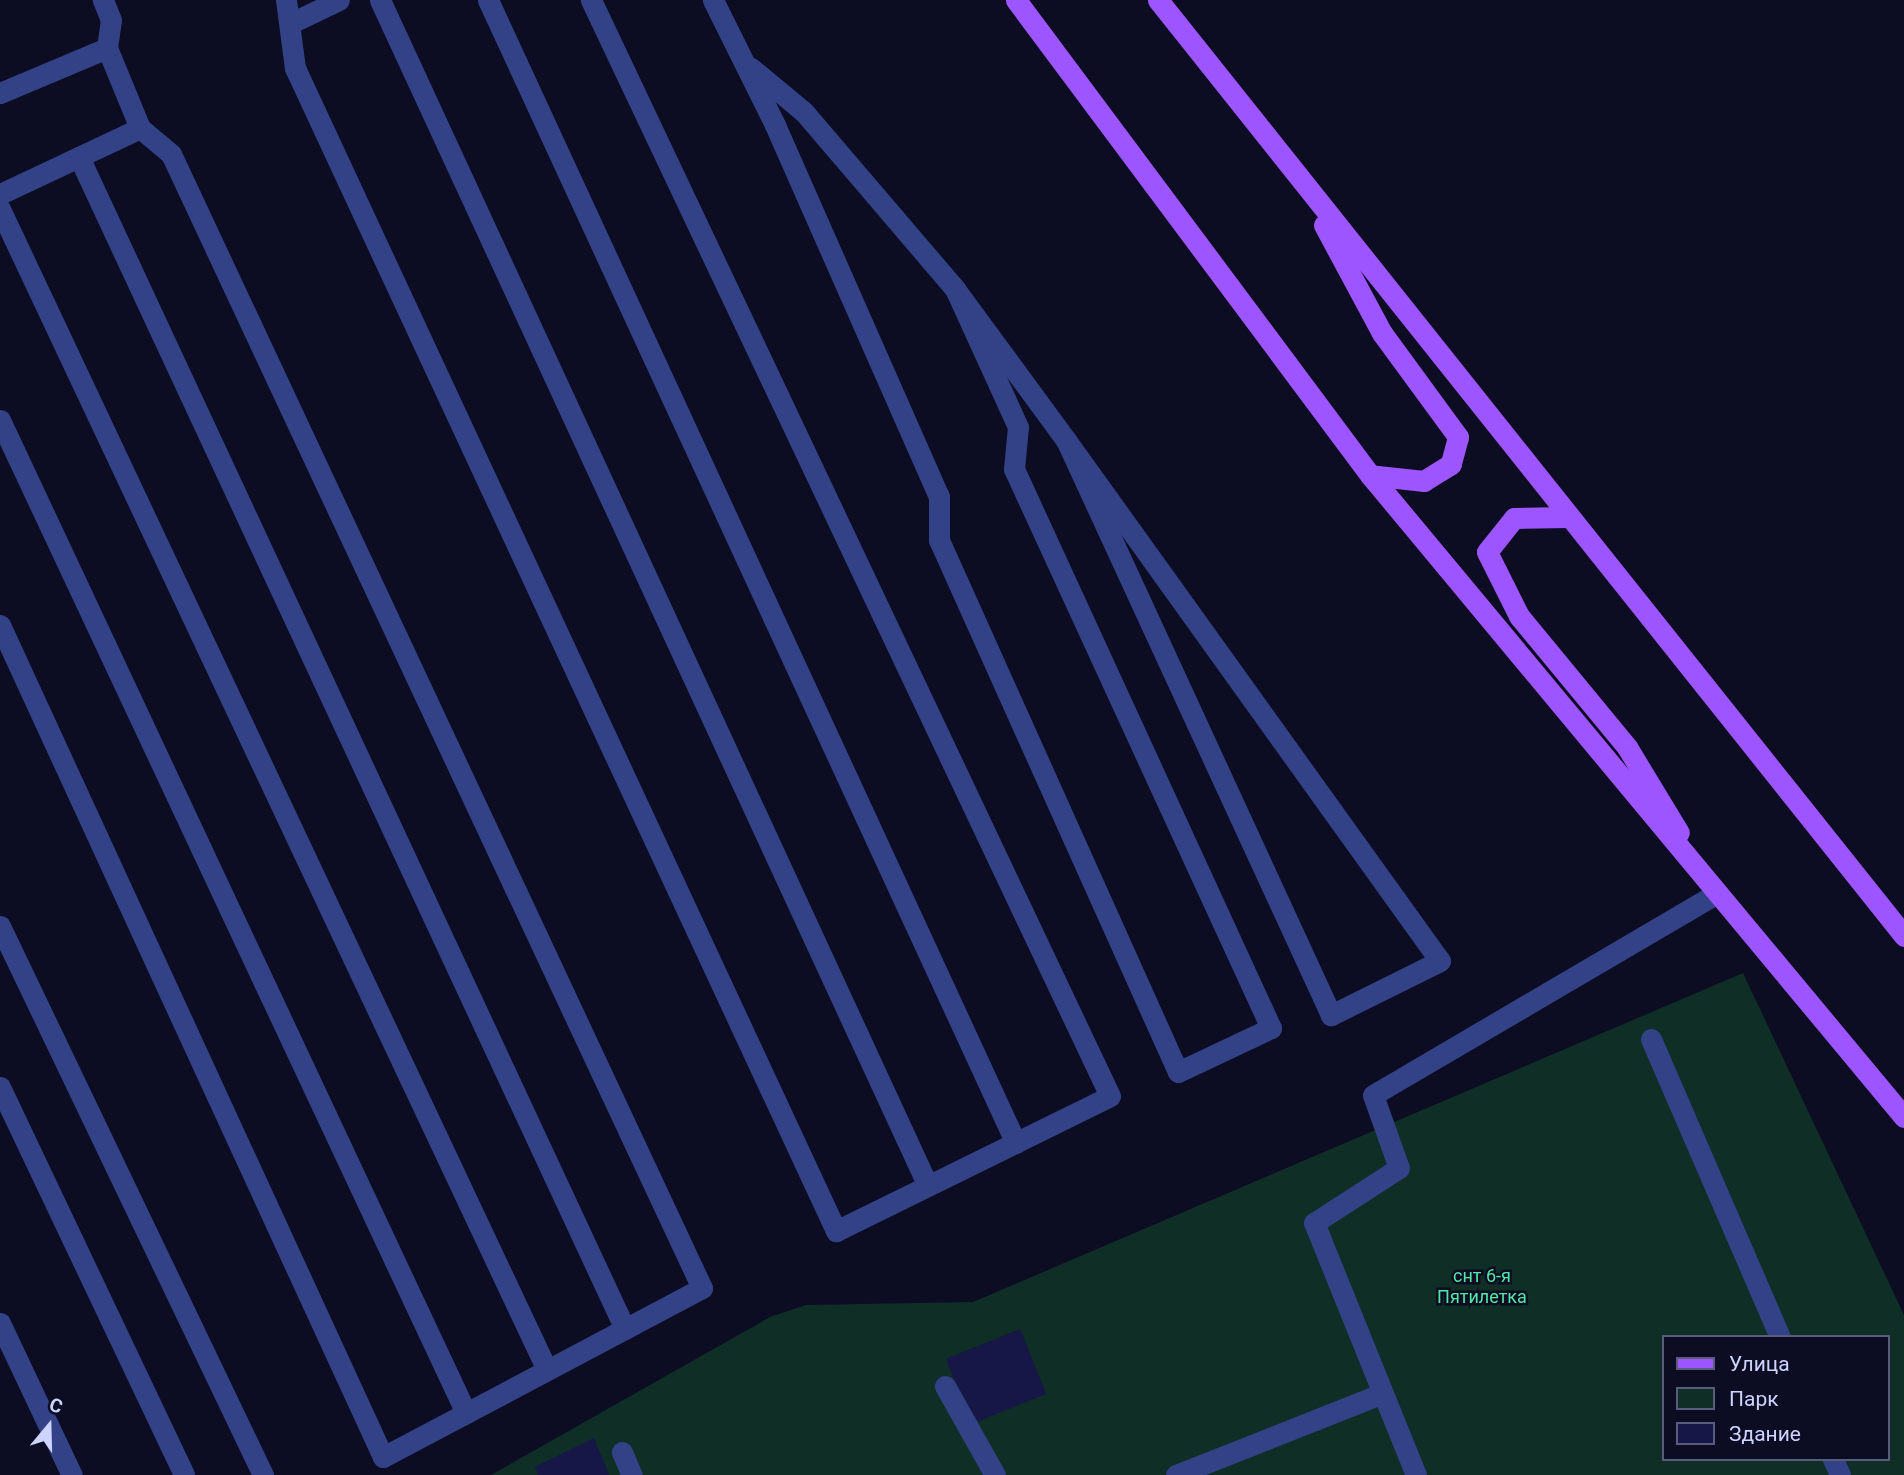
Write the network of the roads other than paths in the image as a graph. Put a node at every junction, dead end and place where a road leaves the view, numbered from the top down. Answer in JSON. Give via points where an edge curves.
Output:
{"nodes":[{"id":1,"x":103,"y":0,"type":"edge"},
{"id":2,"x":286,"y":0,"type":"edge"},
{"id":3,"x":339,"y":0,"type":"edge"},
{"id":4,"x":380,"y":0,"type":"edge"},
{"id":5,"x":488,"y":0,"type":"edge"},
{"id":6,"x":591,"y":0,"type":"edge"},
{"id":7,"x":713,"y":0,"type":"edge"},
{"id":8,"x":1016,"y":0,"type":"edge"},
{"id":9,"x":1158,"y":0,"type":"edge"},
{"id":10,"x":291,"y":23,"type":"junction"},
{"id":11,"x":107,"y":48,"type":"junction"},
{"id":12,"x":744,"y":62,"type":"junction"},
{"id":13,"x":0,"y":93,"type":"edge"},
{"id":14,"x":140,"y":128,"type":"junction"},
{"id":15,"x":79,"y":157,"type":"junction"},
{"id":16,"x":1299,"y":177,"type":"junction"},
{"id":17,"x":0,"y":194,"type":"edge"},
{"id":18,"x":0,"y":208,"type":"edge"},
{"id":19,"x":955,"y":289,"type":"junction"},
{"id":20,"x":0,"y":420,"type":"edge"},
{"id":21,"x":1066,"y":439,"type":"junction"},
{"id":22,"x":1370,"y":475,"type":"junction"},
{"id":23,"x":1568,"y":517,"type":"junction"},
{"id":24,"x":0,"y":625,"type":"edge"},
{"id":25,"x":1716,"y":894,"type":"junction"},
{"id":26,"x":0,"y":926,"type":"edge"},
{"id":27,"x":1904,"y":936,"type":"edge"},
{"id":28,"x":1651,"y":1039,"type":"dead end"},
{"id":29,"x":0,"y":1087,"type":"edge"},
{"id":30,"x":1904,"y":1117,"type":"edge"},
{"id":31,"x":1016,"y":1143,"type":"junction"},
{"id":32,"x":928,"y":1186,"type":"junction"},
{"id":33,"x":0,"y":1322,"type":"edge"},
{"id":34,"x":625,"y":1329,"type":"junction"},
{"id":35,"x":1779,"y":1335,"type":"edge"},
{"id":36,"x":547,"y":1370,"type":"junction"},
{"id":37,"x":945,"y":1386,"type":"dead end"},
{"id":38,"x":1381,"y":1394,"type":"junction"},
{"id":39,"x":466,"y":1413,"type":"junction"},
{"id":40,"x":622,"y":1452,"type":"dead end"},
{"id":41,"x":72,"y":1475,"type":"edge"},
{"id":42,"x":184,"y":1475,"type":"edge"},
{"id":43,"x":262,"y":1475,"type":"edge"},
{"id":44,"x":632,"y":1475,"type":"edge"},
{"id":45,"x":995,"y":1475,"type":"edge"},
{"id":46,"x":1176,"y":1475,"type":"edge"},
{"id":47,"x":1416,"y":1475,"type":"edge"}],
"edges":[{"from":1,"to":11,"type":"street","via":[[111,20]]},
{"from":2,"to":10,"type":"street"},
{"from":3,"to":10,"type":"street"},
{"from":4,"to":32,"type":"street"},
{"from":5,"to":31,"type":"street"},
{"from":6,"to":31,"type":"street","via":[[1111,1096]]},
{"from":7,"to":12,"type":"street"},
{"from":8,"to":22,"type":"main road"},
{"from":9,"to":16,"type":"main road"},
{"from":10,"to":32,"type":"street","via":[[295,68],[836,1231]]},
{"from":11,"to":13,"type":"street"},
{"from":11,"to":14,"type":"street"},
{"from":12,"to":19,"type":"street","via":[[804,112]]},
{"from":12,"to":19,"type":"street","via":[[939,496],[939,540],[1178,1072],[1271,1028],[1014,469],[1018,427]]},
{"from":14,"to":15,"type":"street"},
{"from":14,"to":34,"type":"street","via":[[171,155],[702,1288]]},
{"from":15,"to":17,"type":"street"},
{"from":15,"to":34,"type":"street"},
{"from":16,"to":22,"type":"main road","via":[[1382,333],[1458,437],[1451,464],[1424,481]]},
{"from":16,"to":23,"type":"main road"},
{"from":18,"to":36,"type":"street"},
{"from":19,"to":21,"type":"street"},
{"from":20,"to":39,"type":"street"},
{"from":21,"to":21,"type":"street","via":[[1331,1015],[1440,961],[1115,508]]},
{"from":22,"to":25,"type":"main road"},
{"from":23,"to":25,"type":"main road","via":[[1514,518],[1487,552],[1519,616],[1627,747]]},
{"from":23,"to":27,"type":"main road"},
{"from":24,"to":39,"type":"street","via":[[383,1457]]},
{"from":25,"to":30,"type":"main road"},
{"from":25,"to":38,"type":"street","via":[[1373,1095],[1399,1168],[1314,1223]]},
{"from":26,"to":43,"type":"street"},
{"from":28,"to":35,"type":"street"},
{"from":29,"to":42,"type":"street"},
{"from":31,"to":32,"type":"street"},
{"from":33,"to":41,"type":"street"},
{"from":34,"to":36,"type":"street"},
{"from":36,"to":39,"type":"street"},
{"from":37,"to":45,"type":"street"},
{"from":38,"to":46,"type":"street"},
{"from":38,"to":47,"type":"street"},
{"from":40,"to":44,"type":"street"}]}
